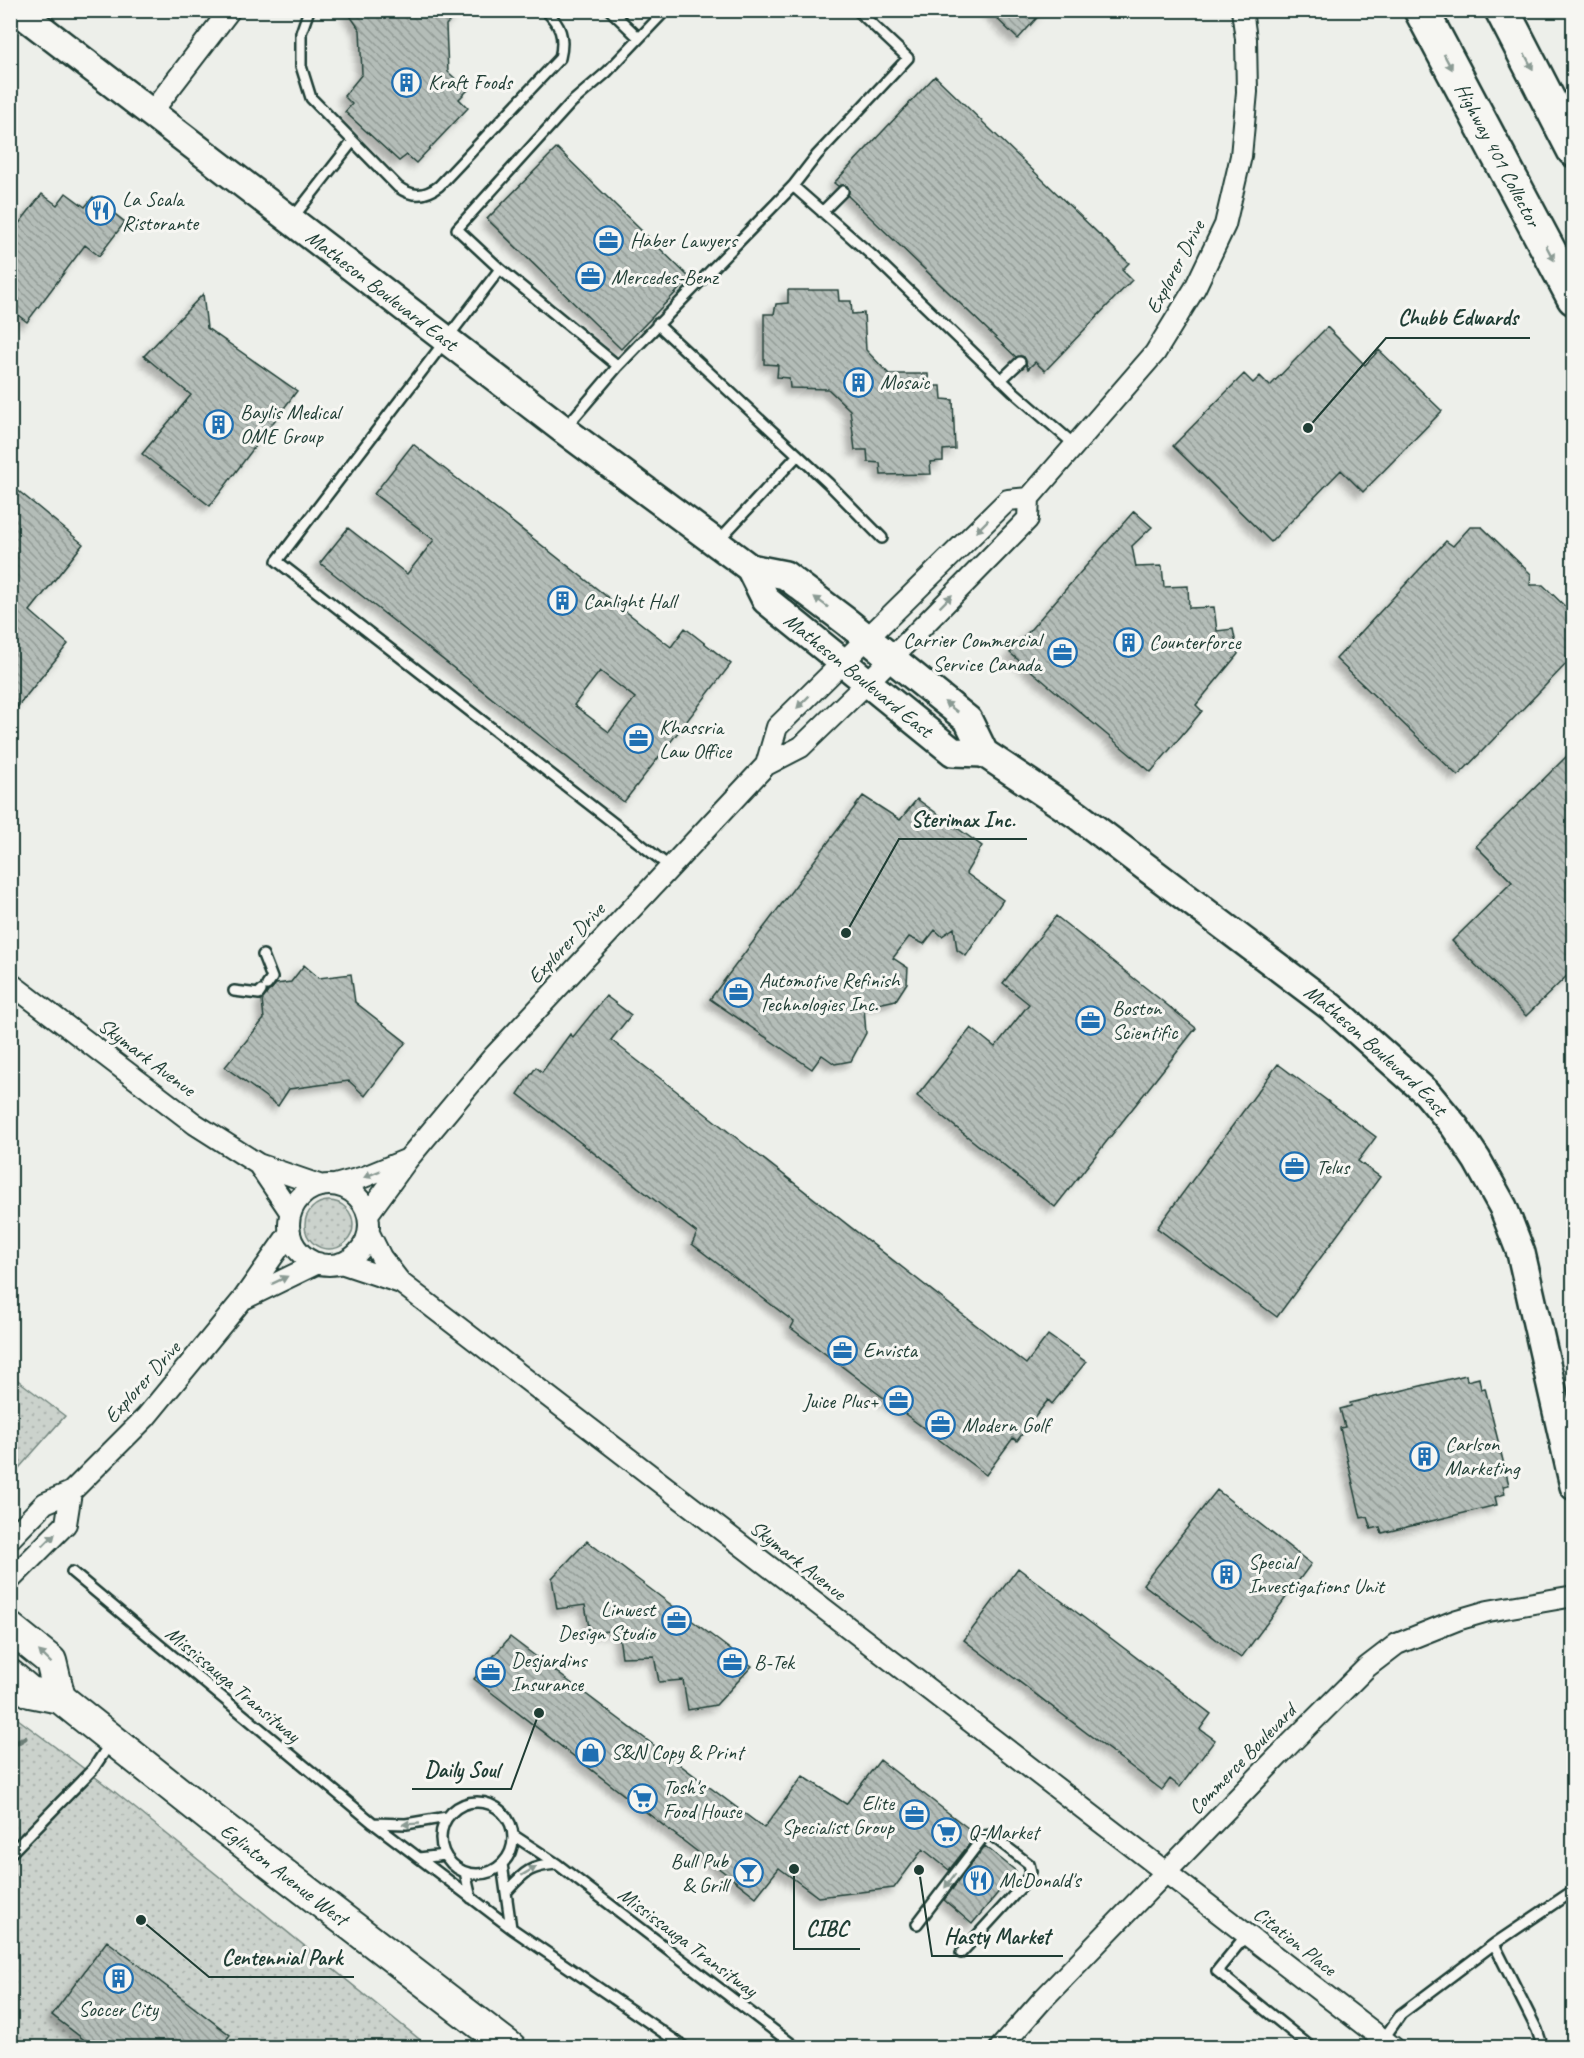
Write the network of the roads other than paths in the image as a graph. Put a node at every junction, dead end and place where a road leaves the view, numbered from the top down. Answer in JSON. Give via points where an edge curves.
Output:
{"nodes":[{"id":1,"x":17,"y":10,"type":"edge"},
{"id":2,"x":230,"y":10,"type":"edge"},
{"id":3,"x":309,"y":10,"type":"edge"},
{"id":4,"x":545,"y":10,"type":"edge"},
{"id":5,"x":610,"y":10,"type":"edge"},
{"id":6,"x":666,"y":10,"type":"edge"},
{"id":7,"x":857,"y":10,"type":"edge"},
{"id":8,"x":1242,"y":10,"type":"edge"},
{"id":9,"x":1421,"y":10,"type":"edge"},
{"id":10,"x":1502,"y":10,"type":"edge"},
{"id":11,"x":639,"y":38,"type":"junction"},
{"id":12,"x":151,"y":113,"type":"junction"},
{"id":13,"x":353,"y":141,"type":"junction"},
{"id":14,"x":1574,"y":150,"type":"edge"},
{"id":15,"x":793,"y":186,"type":"junction"},
{"id":16,"x":843,"y":191,"type":"dead end"},
{"id":17,"x":822,"y":212,"type":"junction"},
{"id":18,"x":292,"y":219,"type":"junction"},
{"id":19,"x":500,"y":269,"type":"junction"},
{"id":20,"x":1574,"y":298,"type":"edge"},
{"id":21,"x":657,"y":324,"type":"junction"},
{"id":22,"x":446,"y":339,"type":"junction"},
{"id":23,"x":1020,"y":362,"type":"dead end"},
{"id":24,"x":618,"y":366,"type":"junction"},
{"id":25,"x":1001,"y":380,"type":"junction"},
{"id":26,"x":564,"y":430,"type":"junction"},
{"id":27,"x":1076,"y":446,"type":"junction"},
{"id":28,"x":798,"y":455,"type":"junction"},
{"id":29,"x":1029,"y":498,"type":"junction"},
{"id":30,"x":882,"y":538,"type":"dead end"},
{"id":31,"x":716,"y":542,"type":"junction"},
{"id":32,"x":750,"y":568,"type":"junction"},
{"id":33,"x":867,"y":639,"type":"junction"},
{"id":34,"x":890,"y":658,"type":"junction"},
{"id":35,"x":845,"y":662,"type":"junction"},
{"id":36,"x":868,"y":682,"type":"junction"},
{"id":37,"x":984,"y":753,"type":"junction"},
{"id":38,"x":766,"y":765,"type":"junction"},
{"id":39,"x":670,"y":867,"type":"junction"},
{"id":40,"x":263,"y":955,"type":"dead end"},
{"id":41,"x":10,"y":982,"type":"edge"},
{"id":42,"x":234,"y":991,"type":"dead end"},
{"id":43,"x":408,"y":1160,"type":"junction"},
{"id":44,"x":258,"y":1164,"type":"junction"},
{"id":45,"x":328,"y":1186,"type":"junction"},
{"id":46,"x":291,"y":1222,"type":"junction"},
{"id":47,"x":369,"y":1223,"type":"junction"},
{"id":48,"x":318,"y":1263,"type":"junction"},
{"id":49,"x":341,"y":1263,"type":"junction"},
{"id":50,"x":401,"y":1283,"type":"junction"},
{"id":51,"x":243,"y":1299,"type":"junction"},
{"id":52,"x":1574,"y":1486,"type":"edge"},
{"id":53,"x":71,"y":1492,"type":"junction"},
{"id":54,"x":10,"y":1539,"type":"edge"},
{"id":55,"x":72,"y":1572,"type":"dead end"},
{"id":56,"x":10,"y":1580,"type":"edge"},
{"id":57,"x":1574,"y":1596,"type":"edge"},
{"id":58,"x":10,"y":1628,"type":"edge"},
{"id":59,"x":10,"y":1675,"type":"edge"},
{"id":60,"x":60,"y":1698,"type":"junction"},
{"id":61,"x":112,"y":1740,"type":"junction"},
{"id":62,"x":447,"y":1817,"type":"junction"},
{"id":63,"x":373,"y":1823,"type":"junction"},
{"id":64,"x":513,"y":1835,"type":"junction"},
{"id":65,"x":10,"y":1854,"type":"edge"},
{"id":66,"x":445,"y":1855,"type":"junction"},
{"id":67,"x":419,"y":1858,"type":"junction"},
{"id":68,"x":502,"y":1864,"type":"junction"},
{"id":69,"x":557,"y":1864,"type":"junction"},
{"id":70,"x":465,"y":1872,"type":"junction"},
{"id":71,"x":1168,"y":1872,"type":"junction"},
{"id":72,"x":507,"y":1890,"type":"junction"},
{"id":73,"x":1574,"y":1890,"type":"edge"},
{"id":74,"x":471,"y":1898,"type":"junction"},
{"id":75,"x":917,"y":1924,"type":"dead end"},
{"id":76,"x":511,"y":1928,"type":"junction"},
{"id":77,"x":1247,"y":1934,"type":"junction"},
{"id":78,"x":1494,"y":1944,"type":"junction"},
{"id":79,"x":961,"y":1953,"type":"dead end"},
{"id":80,"x":1384,"y":2044,"type":"edge"},
{"id":81,"x":507,"y":2046,"type":"edge"},
{"id":82,"x":686,"y":2048,"type":"edge"},
{"id":83,"x":797,"y":2048,"type":"edge"},
{"id":84,"x":1000,"y":2048,"type":"edge"},
{"id":85,"x":1312,"y":2048,"type":"edge"},
{"id":86,"x":1543,"y":2048,"type":"edge"}],
"edges":[{"from":1,"to":12,"type":"street","name":"Matheson Boulevard East"},
{"from":2,"to":12,"type":"street"},
{"from":3,"to":13,"type":"lane","via":[[301,33],[301,66],[311,98]]},
{"from":4,"to":13,"type":"lane","via":[[562,34],[560,58],[432,192],[405,192]]},
{"from":5,"to":11,"type":"lane"},
{"from":6,"to":11,"type":"lane"},
{"from":7,"to":15,"type":"lane","via":[[908,58]]},
{"from":8,"to":27,"type":"street","name":"Explorer Drive","via":[[1247,92],[1240,156],[1225,225],[1195,288],[1155,353]]},
{"from":9,"to":20,"type":"highway","name":"Highway 401 Collector","one_way":true},
{"from":10,"to":14,"type":"highway","one_way":true},
{"from":11,"to":19,"type":"lane","via":[[571,103],[458,229]]},
{"from":12,"to":18,"type":"street","name":"Matheson Boulevard East"},
{"from":13,"to":18,"type":"lane"},
{"from":15,"to":17,"type":"lane"},
{"from":15,"to":21,"type":"lane"},
{"from":16,"to":17,"type":"lane"},
{"from":17,"to":25,"type":"lane"},
{"from":18,"to":22,"type":"street","name":"Matheson Boulevard East"},
{"from":19,"to":22,"type":"lane"},
{"from":19,"to":24,"type":"lane"},
{"from":21,"to":24,"type":"lane"},
{"from":21,"to":28,"type":"lane"},
{"from":22,"to":26,"type":"street","name":"Matheson Boulevard East"},
{"from":22,"to":39,"type":"lane","via":[[277,561]]},
{"from":23,"to":25,"type":"lane"},
{"from":24,"to":26,"type":"lane"},
{"from":25,"to":27,"type":"lane"},
{"from":26,"to":31,"type":"street","name":"Matheson Boulevard East"},
{"from":27,"to":29,"type":"street","name":"Explorer Drive"},
{"from":28,"to":30,"type":"lane"},
{"from":28,"to":31,"type":"lane"},
{"from":29,"to":33,"type":"street","name":"Explorer Drive","one_way":true,"via":[[1008,500]]},
{"from":34,"to":29,"type":"street","name":"Explorer Drive","one_way":true,"via":[[1028,519]]},
{"from":31,"to":32,"type":"street","name":"Matheson Boulevard East"},
{"from":33,"to":32,"type":"street","name":"Matheson Boulevard East","one_way":true,"via":[[786,576]]},
{"from":32,"to":35,"type":"street","name":"Matheson Boulevard East","via":[[766,600]]},
{"from":33,"to":34,"type":"street","name":"Matheson Boulevard East"},
{"from":33,"to":35,"type":"street","name":"Explorer Drive"},
{"from":34,"to":36,"type":"street","name":"Explorer Drive"},
{"from":37,"to":34,"type":"street","name":"Matheson Boulevard East","one_way":true,"via":[[968,720]]},
{"from":35,"to":36,"type":"street","name":"Matheson Boulevard East"},
{"from":35,"to":38,"type":"street","name":"Explorer Drive","one_way":true,"via":[[777,727]]},
{"from":36,"to":37,"type":"street","name":"Matheson Boulevard East","via":[[953,752]]},
{"from":36,"to":38,"type":"street","name":"Explorer Drive","via":[[801,747]]},
{"from":37,"to":52,"type":"street","name":"Matheson Boulevard East","via":[[1077,814],[1331,1007],[1427,1093],[1455,1127],[1503,1207],[1521,1253]]},
{"from":38,"to":39,"type":"street","name":"Explorer Drive"},
{"from":39,"to":43,"type":"street","name":"Explorer Drive","via":[[493,1057]]},
{"from":40,"to":42,"type":"lane","via":[[272,978],[264,988],[259,994]]},
{"from":41,"to":44,"type":"street","name":"Skymark Avenue","via":[[195,1124]]},
{"from":43,"to":45,"type":"street","name":"Explorer Drive","one_way":true},
{"from":43,"to":47,"type":"street","name":"Explorer Drive"},
{"from":44,"to":45,"type":"street","name":"Skymark Avenue"},
{"from":44,"to":46,"type":"street","name":"Skymark Avenue"},
{"from":45,"to":46,"type":"street","via":[[303,1195]]},
{"from":45,"to":47,"type":"street","via":[[355,1194]]},
{"from":46,"to":48,"type":"street","via":[[301,1253]]},
{"from":46,"to":51,"type":"street","name":"Explorer Drive"},
{"from":47,"to":49,"type":"street","via":[[359,1252]]},
{"from":47,"to":50,"type":"street","name":"Skymark Avenue","via":[[381,1257]]},
{"from":48,"to":49,"type":"street"},
{"from":51,"to":48,"type":"street","name":"Explorer Drive","one_way":true},
{"from":49,"to":50,"type":"street","name":"Skymark Avenue"},
{"from":50,"to":71,"type":"street","name":"Skymark Avenue"},
{"from":51,"to":53,"type":"street","name":"Explorer Drive","via":[[146,1417]]},
{"from":53,"to":54,"type":"street","name":"Explorer Drive","via":[[45,1503]]},
{"from":56,"to":53,"type":"street","one_way":true,"via":[[66,1524]]},
{"from":55,"to":63,"type":"lane","name":"Mississauga Transitway"},
{"from":57,"to":71,"type":"street","name":"Commerce Boulevard","via":[[1488,1611],[1396,1644],[1367,1667]]},
{"from":60,"to":58,"type":"main road","one_way":true,"via":[[51,1660]]},
{"from":59,"to":60,"type":"main road","name":"Eglinton Avenue West","via":[[30,1692]]},
{"from":60,"to":61,"type":"main road","name":"Eglinton Avenue West"},
{"from":61,"to":65,"type":"lane","via":[[93,1769]]},
{"from":61,"to":81,"type":"main road","name":"Eglinton Avenue West"},
{"from":62,"to":63,"type":"lane","name":"Mississauga Transitway","one_way":true,"via":[[406,1824]]},
{"from":62,"to":64,"type":"lane","name":"Mississauga Transitway","via":[[457,1808],[482,1802],[505,1815]]},
{"from":62,"to":66,"type":"lane","via":[[441,1836]]},
{"from":63,"to":67,"type":"lane","name":"Mississauga Transitway"},
{"from":64,"to":68,"type":"lane"},
{"from":64,"to":69,"type":"lane","name":"Mississauga Transitway"},
{"from":66,"to":67,"type":"lane"},
{"from":66,"to":70,"type":"lane"},
{"from":67,"to":74,"type":"lane","name":"Mississauga Transitway"},
{"from":68,"to":70,"type":"lane","via":[[478,1874]]},
{"from":68,"to":72,"type":"lane"},
{"from":72,"to":69,"type":"lane","one_way":true,"via":[[537,1865]]},
{"from":69,"to":83,"type":"lane","name":"Mississauga Transitway"},
{"from":70,"to":74,"type":"lane"},
{"from":71,"to":77,"type":"street","name":"Citation Place"},
{"from":71,"to":84,"type":"street","name":"Commerce Boulevard"},
{"from":72,"to":76,"type":"lane"},
{"from":73,"to":78,"type":"lane"},
{"from":74,"to":76,"type":"lane","name":"Mississauga Transitway"},
{"from":79,"to":75,"type":"lane","one_way":true,"via":[[1031,1872],[1029,1864],[992,1835],[984,1836]]},
{"from":76,"to":82,"type":"lane","name":"Mississauga Transitway"},
{"from":77,"to":80,"type":"street","name":"Citation Place"},
{"from":77,"to":85,"type":"lane","via":[[1217,1971]]},
{"from":78,"to":80,"type":"lane","via":[[1401,2014]]},
{"from":78,"to":86,"type":"lane"}]}
